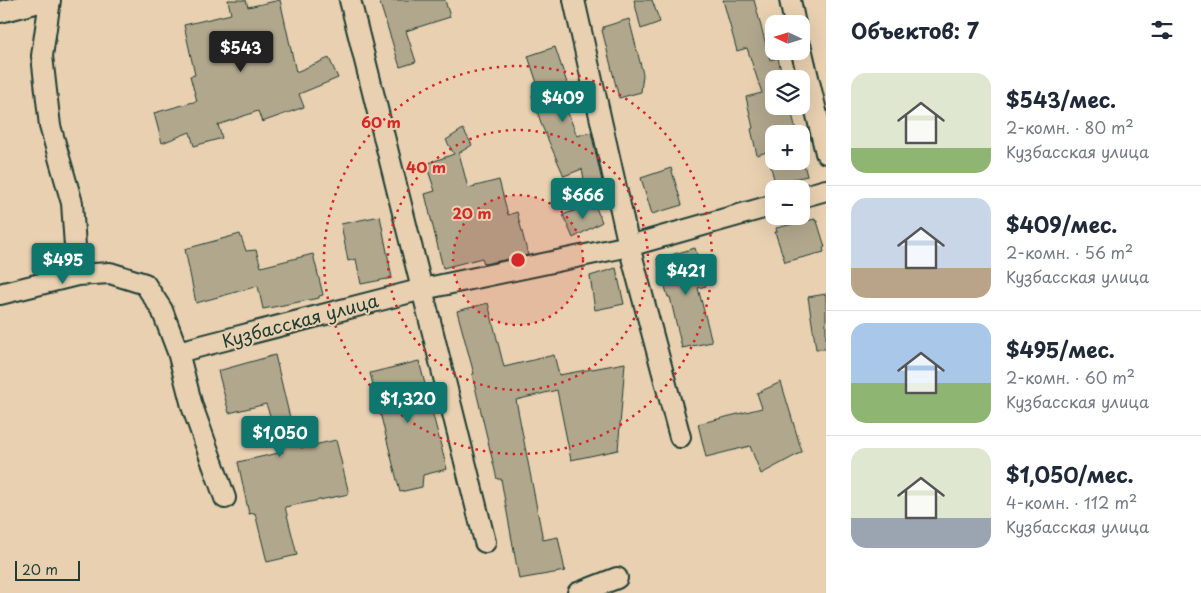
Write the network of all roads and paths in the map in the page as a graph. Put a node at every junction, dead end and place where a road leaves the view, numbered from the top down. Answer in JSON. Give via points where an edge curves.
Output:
{"nodes":[{"id":1,"x":49,"y":0,"type":"edge"},
{"id":2,"x":350,"y":0,"type":"edge"},
{"id":3,"x":574,"y":0,"type":"edge"},
{"id":4,"x":790,"y":0,"type":"edge"},
{"id":5,"x":0,"y":12,"type":"edge"},
{"id":6,"x":793,"y":15,"type":"edge"},
{"id":7,"x":804,"y":60,"type":"edge"},
{"id":8,"x":826,"y":153,"type":"edge"},
{"id":9,"x":826,"y":190,"type":"edge"},
{"id":10,"x":810,"y":194,"type":"edge"},
{"id":11,"x":765,"y":208,"type":"edge"},
{"id":12,"x":629,"y":246,"type":"junction"},
{"id":13,"x":77,"y":274,"type":"junction"},
{"id":14,"x":423,"y":288,"type":"junction"},
{"id":15,"x":0,"y":294,"type":"edge"},
{"id":16,"x":178,"y":352,"type":"junction"},
{"id":17,"x":680,"y":437,"type":"dead end"},
{"id":18,"x":224,"y":498,"type":"dead end"},
{"id":19,"x":486,"y":542,"type":"dead end"},
{"id":20,"x":617,"y":578,"type":"dead end"},
{"id":21,"x":578,"y":593,"type":"edge"}],
"edges":[{"from":1,"to":5,"type":"street"},
{"from":1,"to":13,"type":"street","via":[[42,56],[50,126],[72,203]]},
{"from":2,"to":14,"type":"street"},
{"from":3,"to":12,"type":"street"},
{"from":4,"to":6,"type":"street"},
{"from":7,"to":8,"type":"street"},
{"from":9,"to":10,"type":"street"},
{"from":11,"to":12,"type":"street","name":"Кузбасская улица"},
{"from":12,"to":14,"type":"street","name":"Кузбасская улица"},
{"from":12,"to":17,"type":"street"},
{"from":13,"to":15,"type":"street"},
{"from":13,"to":16,"type":"street","via":[[110,273],[145,284],[162,310]]},
{"from":14,"to":16,"type":"street","name":"Кузбасская улица"},
{"from":14,"to":19,"type":"street"},
{"from":16,"to":18,"type":"street","via":[[192,406]]},
{"from":20,"to":21,"type":"street"}]}
